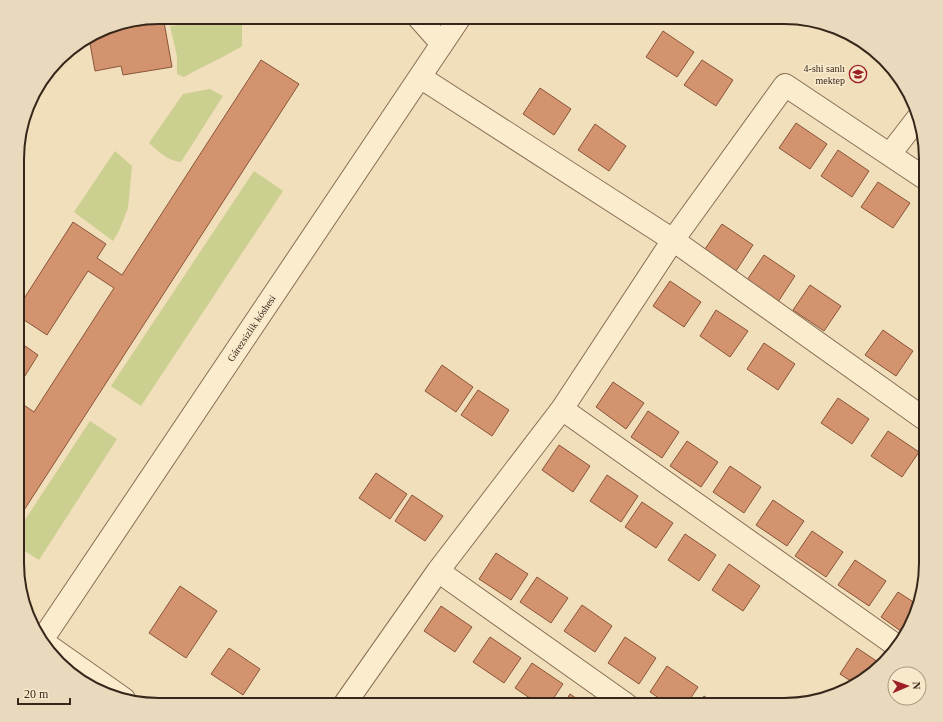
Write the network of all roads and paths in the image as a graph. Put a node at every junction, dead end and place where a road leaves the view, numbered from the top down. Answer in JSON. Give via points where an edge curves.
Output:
{"nodes":[{"id":1,"x":424,"y":24,"type":"edge"},
{"id":2,"x":455,"y":24,"type":"edge"},
{"id":3,"x":442,"y":44,"type":"junction"},
{"id":4,"x":420,"y":77,"type":"junction"},
{"id":5,"x":914,"y":123,"type":"edge"},
{"id":6,"x":890,"y":154,"type":"junction"},
{"id":7,"x":919,"y":174,"type":"edge"},
{"id":8,"x":673,"y":240,"type":"junction"},
{"id":9,"x":562,"y":409,"type":"junction"},
{"id":10,"x":919,"y":415,"type":"edge"},
{"id":11,"x":438,"y":571,"type":"junction"},
{"id":12,"x":45,"y":635,"type":"edge"},
{"id":13,"x":893,"y":643,"type":"edge"},
{"id":14,"x":58,"y":652,"type":"edge"},
{"id":15,"x":109,"y":689,"type":"edge"},
{"id":16,"x":349,"y":698,"type":"edge"},
{"id":17,"x":617,"y":698,"type":"edge"}],
"edges":[{"from":1,"to":3,"type":"street"},
{"from":2,"to":3,"type":"street","name":"Gárezsizlik kóshesi"},
{"from":3,"to":4,"type":"street","name":"Gárezsizlik kóshesi"},
{"from":4,"to":8,"type":"street"},
{"from":4,"to":12,"type":"street","name":"Gárezsizlik kóshesi"},
{"from":5,"to":6,"type":"street"},
{"from":6,"to":7,"type":"street"},
{"from":6,"to":8,"type":"street","via":[[785,85]]},
{"from":8,"to":9,"type":"street"},
{"from":8,"to":10,"type":"street"},
{"from":9,"to":11,"type":"street"},
{"from":9,"to":13,"type":"street"},
{"from":11,"to":16,"type":"street"},
{"from":11,"to":17,"type":"street"},
{"from":14,"to":15,"type":"street"}]}
